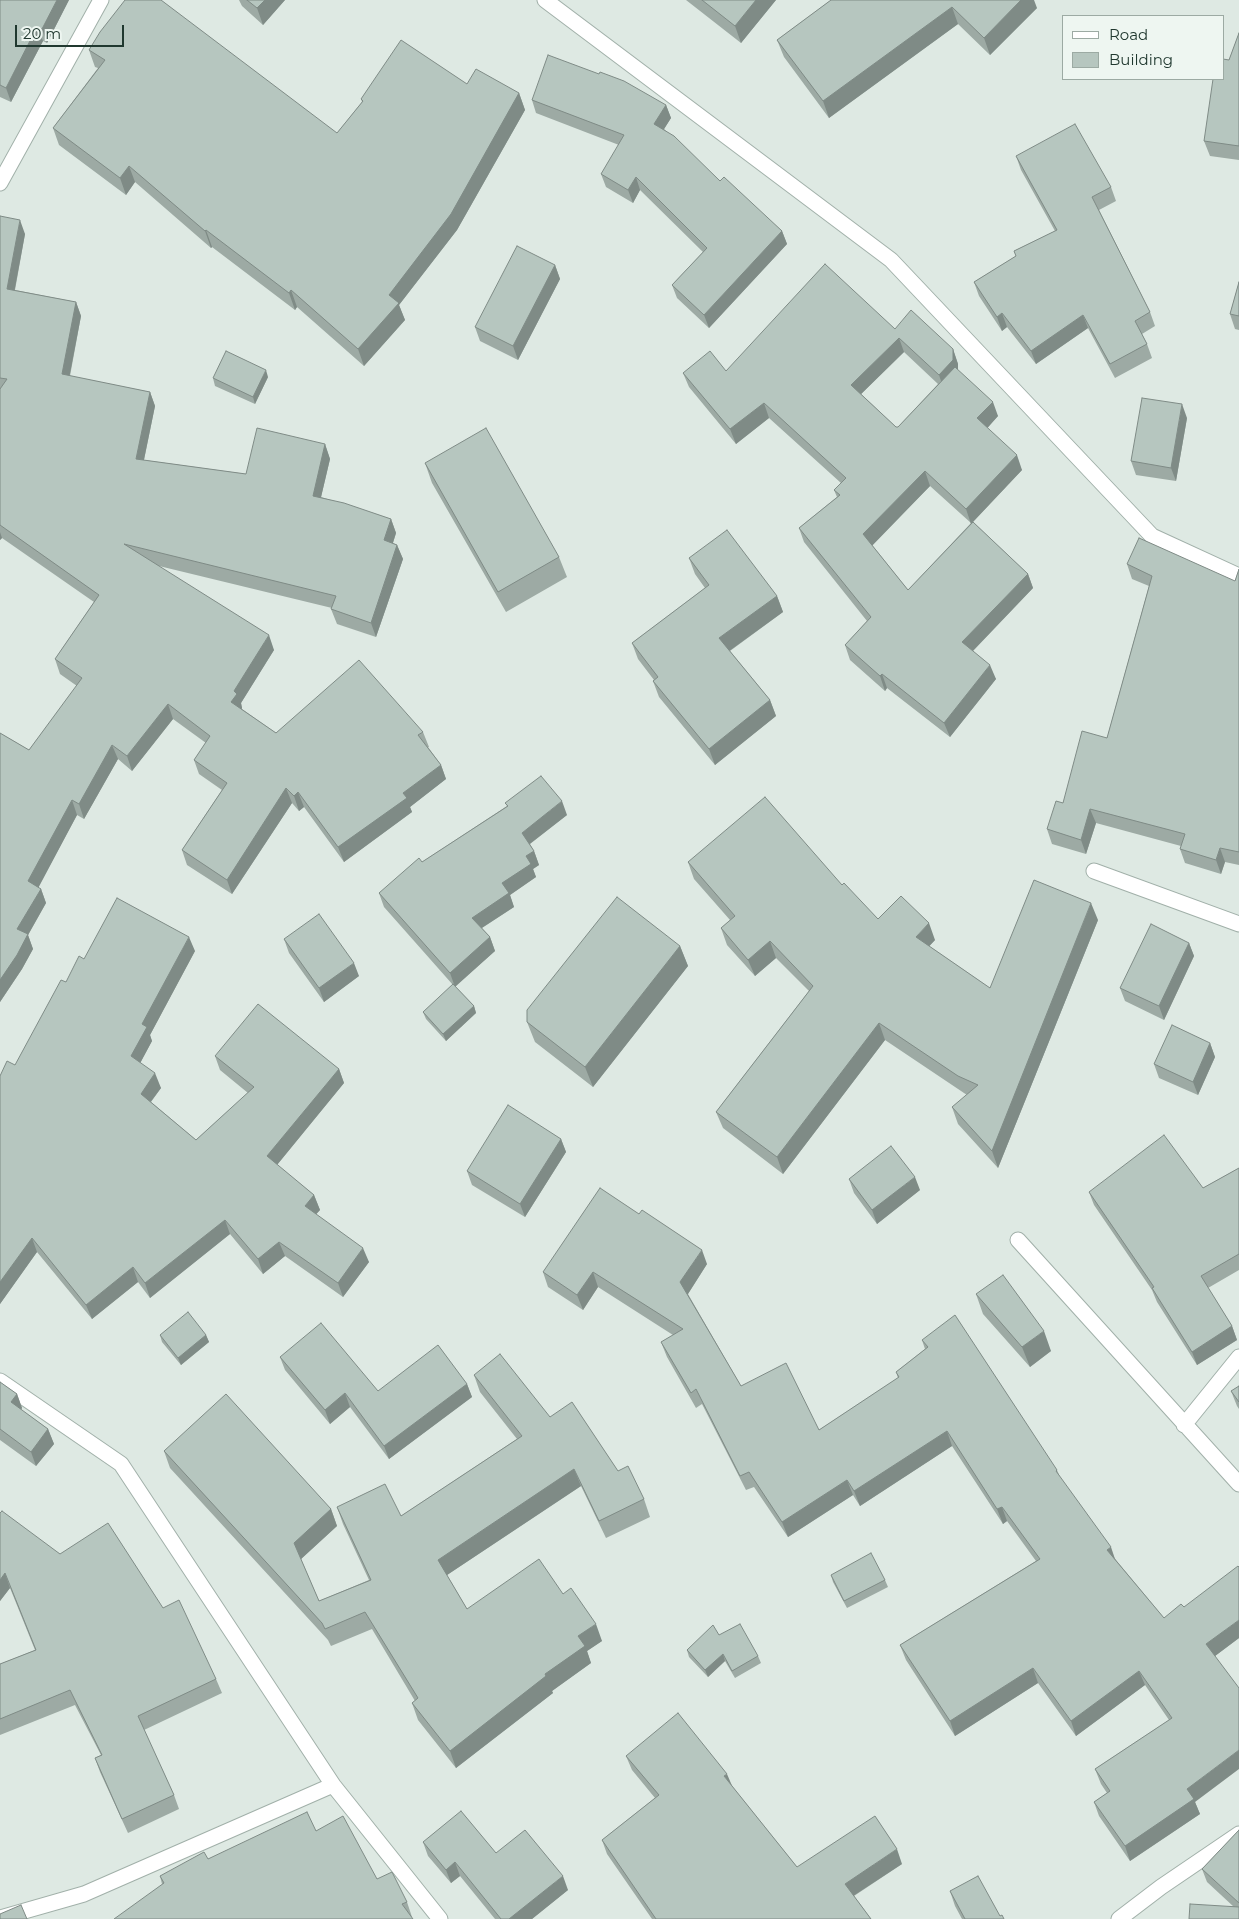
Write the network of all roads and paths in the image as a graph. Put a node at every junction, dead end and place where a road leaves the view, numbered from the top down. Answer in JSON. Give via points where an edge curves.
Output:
{"nodes":[{"id":1,"x":101,"y":0,"type":"edge"},
{"id":2,"x":545,"y":0,"type":"edge"},
{"id":3,"x":0,"y":183,"type":"edge"},
{"id":4,"x":1239,"y":576,"type":"edge"},
{"id":5,"x":1094,"y":871,"type":"dead end"},
{"id":6,"x":1239,"y":924,"type":"edge"},
{"id":7,"x":1018,"y":1240,"type":"dead end"},
{"id":8,"x":1239,"y":1357,"type":"edge"},
{"id":9,"x":0,"y":1381,"type":"edge"},
{"id":10,"x":1184,"y":1425,"type":"junction"},
{"id":11,"x":1239,"y":1484,"type":"edge"},
{"id":12,"x":332,"y":1785,"type":"junction"},
{"id":13,"x":1239,"y":1834,"type":"edge"},
{"id":14,"x":0,"y":1918,"type":"edge"},
{"id":15,"x":440,"y":1919,"type":"edge"},
{"id":16,"x":1119,"y":1919,"type":"edge"}],
"edges":[{"from":1,"to":3,"type":"street"},
{"from":2,"to":4,"type":"street","via":[[890,260],[1152,536]]},
{"from":5,"to":6,"type":"street"},
{"from":7,"to":10,"type":"street"},
{"from":8,"to":10,"type":"street"},
{"from":9,"to":12,"type":"street","via":[[120,1464]]},
{"from":10,"to":11,"type":"street"},
{"from":12,"to":14,"type":"street","via":[[84,1894]]},
{"from":12,"to":15,"type":"street"},
{"from":13,"to":16,"type":"street","via":[[1160,1886]]}]}
